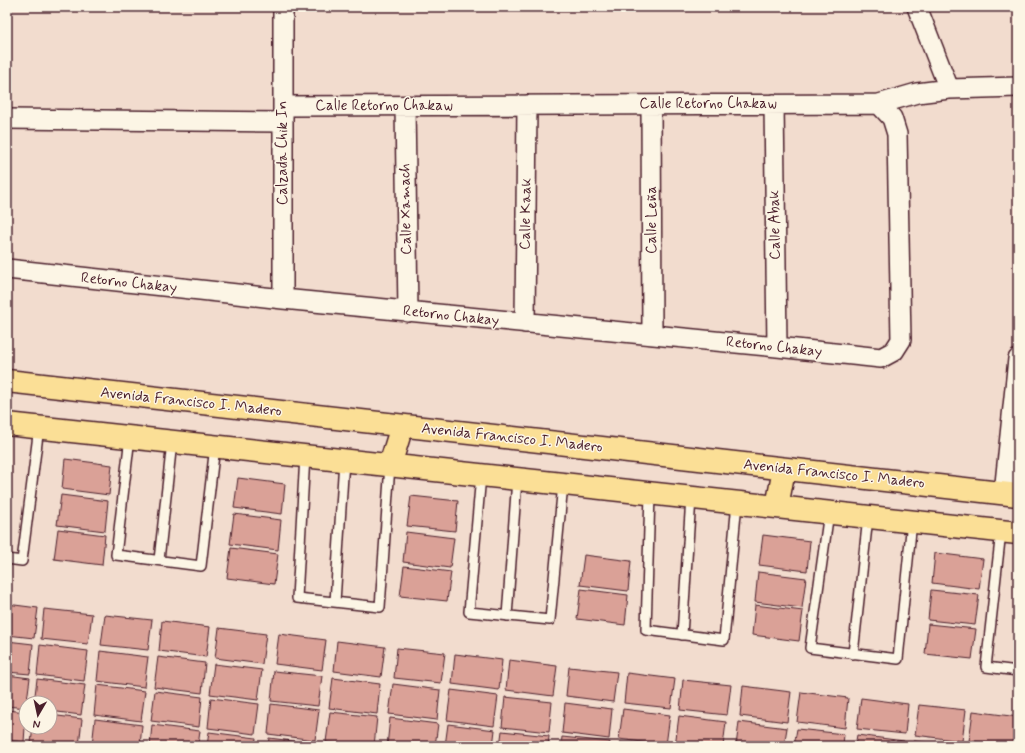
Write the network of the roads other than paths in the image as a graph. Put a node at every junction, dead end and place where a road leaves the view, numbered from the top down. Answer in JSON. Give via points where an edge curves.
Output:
{"nodes":[{"id":1,"x":283,"y":7,"type":"edge"},
{"id":2,"x":917,"y":7,"type":"edge"},
{"id":3,"x":1018,"y":87,"type":"edge"},
{"id":4,"x":949,"y":89,"type":"junction"},
{"id":5,"x":651,"y":104,"type":"junction"},
{"id":6,"x":774,"y":104,"type":"junction"},
{"id":7,"x":879,"y":104,"type":"junction"},
{"id":8,"x":527,"y":105,"type":"junction"},
{"id":9,"x":405,"y":106,"type":"junction"},
{"id":10,"x":283,"y":114,"type":"junction"},
{"id":11,"x":7,"y":118,"type":"edge"},
{"id":12,"x":7,"y":269,"type":"edge"},
{"id":13,"x":283,"y":299,"type":"junction"},
{"id":14,"x":408,"y":312,"type":"junction"},
{"id":15,"x":524,"y":323,"type":"junction"},
{"id":16,"x":652,"y":335,"type":"junction"},
{"id":17,"x":777,"y":347,"type":"junction"},
{"id":18,"x":1018,"y":359,"type":"edge"},
{"id":19,"x":7,"y":381,"type":"edge"},
{"id":20,"x":7,"y":424,"type":"edge"},
{"id":21,"x":402,"y":426,"type":"junction"},
{"id":22,"x":39,"y":427,"type":"junction"},
{"id":23,"x":130,"y":437,"type":"junction"},
{"id":24,"x":172,"y":442,"type":"junction"},
{"id":25,"x":215,"y":446,"type":"junction"},
{"id":26,"x":305,"y":456,"type":"junction"},
{"id":27,"x":344,"y":460,"type":"junction"},
{"id":28,"x":390,"y":465,"type":"junction"},
{"id":29,"x":784,"y":469,"type":"junction"},
{"id":30,"x":481,"y":475,"type":"junction"},
{"id":31,"x":517,"y":479,"type":"junction"},
{"id":32,"x":564,"y":484,"type":"junction"},
{"id":33,"x":650,"y":493,"type":"junction"},
{"id":34,"x":1011,"y":494,"type":"edge"},
{"id":35,"x":691,"y":498,"type":"junction"},
{"id":36,"x":737,"y":502,"type":"junction"},
{"id":37,"x":777,"y":507,"type":"junction"},
{"id":38,"x":829,"y":512,"type":"junction"},
{"id":39,"x":868,"y":517,"type":"junction"},
{"id":40,"x":912,"y":521,"type":"junction"},
{"id":41,"x":1009,"y":532,"type":"edge"},
{"id":42,"x":7,"y":559,"type":"edge"},
{"id":43,"x":159,"y":560,"type":"junction"},
{"id":44,"x":335,"y":602,"type":"junction"},
{"id":45,"x":507,"y":616,"type":"junction"},
{"id":46,"x":682,"y":634,"type":"junction"},
{"id":47,"x":854,"y":654,"type":"junction"},
{"id":48,"x":1018,"y":671,"type":"edge"}],
"edges":[{"from":1,"to":10,"type":"street","name":"Calzada Chik In"},
{"from":2,"to":4,"type":"street"},
{"from":3,"to":4,"type":"street","name":"Calle Retorno Chakaw"},
{"from":4,"to":7,"type":"street","name":"Calle Retorno Chakaw","via":[[917,93]]},
{"from":5,"to":6,"type":"street","name":"Calle Retorno Chakaw"},
{"from":5,"to":8,"type":"street","name":"Calle Retorno Chakaw"},
{"from":5,"to":16,"type":"street","name":"Calle Leña"},
{"from":6,"to":7,"type":"street","name":"Calle Retorno Chakaw"},
{"from":6,"to":17,"type":"street","name":"Calle Abak"},
{"from":7,"to":17,"type":"street","name":"Retorno Chakay","via":[[892,118],[897,134],[901,340],[894,351],[881,358]]},
{"from":8,"to":9,"type":"street","name":"Calle Retorno Chakaw"},
{"from":8,"to":15,"type":"street","name":"Calle Kaak"},
{"from":9,"to":10,"type":"street","name":"Calle Retorno Chakaw"},
{"from":9,"to":14,"type":"street","name":"Calle Xamach"},
{"from":10,"to":11,"type":"street","name":"Calle Retorno Chakaw"},
{"from":10,"to":13,"type":"street","name":"Calzada Chik In"},
{"from":12,"to":13,"type":"street","name":"Retorno Chakay"},
{"from":13,"to":14,"type":"street","name":"Retorno Chakay"},
{"from":14,"to":15,"type":"street","name":"Retorno Chakay"},
{"from":15,"to":16,"type":"street","name":"Retorno Chakay"},
{"from":16,"to":17,"type":"street","name":"Retorno Chakay"},
{"from":18,"to":34,"type":"street"},
{"from":19,"to":21,"type":"main road","name":"Avenida Francisco I. Madero"},
{"from":20,"to":22,"type":"main road"},
{"from":21,"to":28,"type":"main road"},
{"from":21,"to":29,"type":"main road","name":"Avenida Francisco I. Madero"},
{"from":22,"to":23,"type":"main road"},
{"from":22,"to":42,"type":"lane","via":[[22,561]]},
{"from":23,"to":24,"type":"main road"},
{"from":23,"to":43,"type":"lane","via":[[116,556]]},
{"from":24,"to":25,"type":"main road"},
{"from":24,"to":43,"type":"lane"},
{"from":25,"to":26,"type":"main road"},
{"from":25,"to":43,"type":"lane","via":[[201,566]]},
{"from":26,"to":27,"type":"main road"},
{"from":26,"to":44,"type":"lane","via":[[297,598]]},
{"from":27,"to":28,"type":"main road"},
{"from":27,"to":44,"type":"lane"},
{"from":28,"to":30,"type":"main road"},
{"from":28,"to":44,"type":"lane","via":[[380,607]]},
{"from":29,"to":34,"type":"main road","name":"Avenida Francisco I. Madero"},
{"from":29,"to":37,"type":"main road"},
{"from":30,"to":31,"type":"main road"},
{"from":30,"to":45,"type":"lane","via":[[469,612]]},
{"from":31,"to":32,"type":"main road"},
{"from":31,"to":45,"type":"lane"},
{"from":32,"to":33,"type":"main road"},
{"from":32,"to":45,"type":"lane","via":[[550,620]]},
{"from":33,"to":35,"type":"main road"},
{"from":33,"to":46,"type":"lane","via":[[646,630]]},
{"from":35,"to":36,"type":"main road"},
{"from":35,"to":46,"type":"lane"},
{"from":36,"to":37,"type":"main road"},
{"from":36,"to":46,"type":"lane","via":[[724,640]]},
{"from":37,"to":38,"type":"main road"},
{"from":38,"to":39,"type":"main road"},
{"from":38,"to":47,"type":"lane","via":[[810,648]]},
{"from":39,"to":40,"type":"main road"},
{"from":39,"to":47,"type":"lane"},
{"from":40,"to":41,"type":"main road"},
{"from":40,"to":47,"type":"lane","via":[[898,659]]},
{"from":41,"to":48,"type":"lane","via":[[986,667]]}]}
